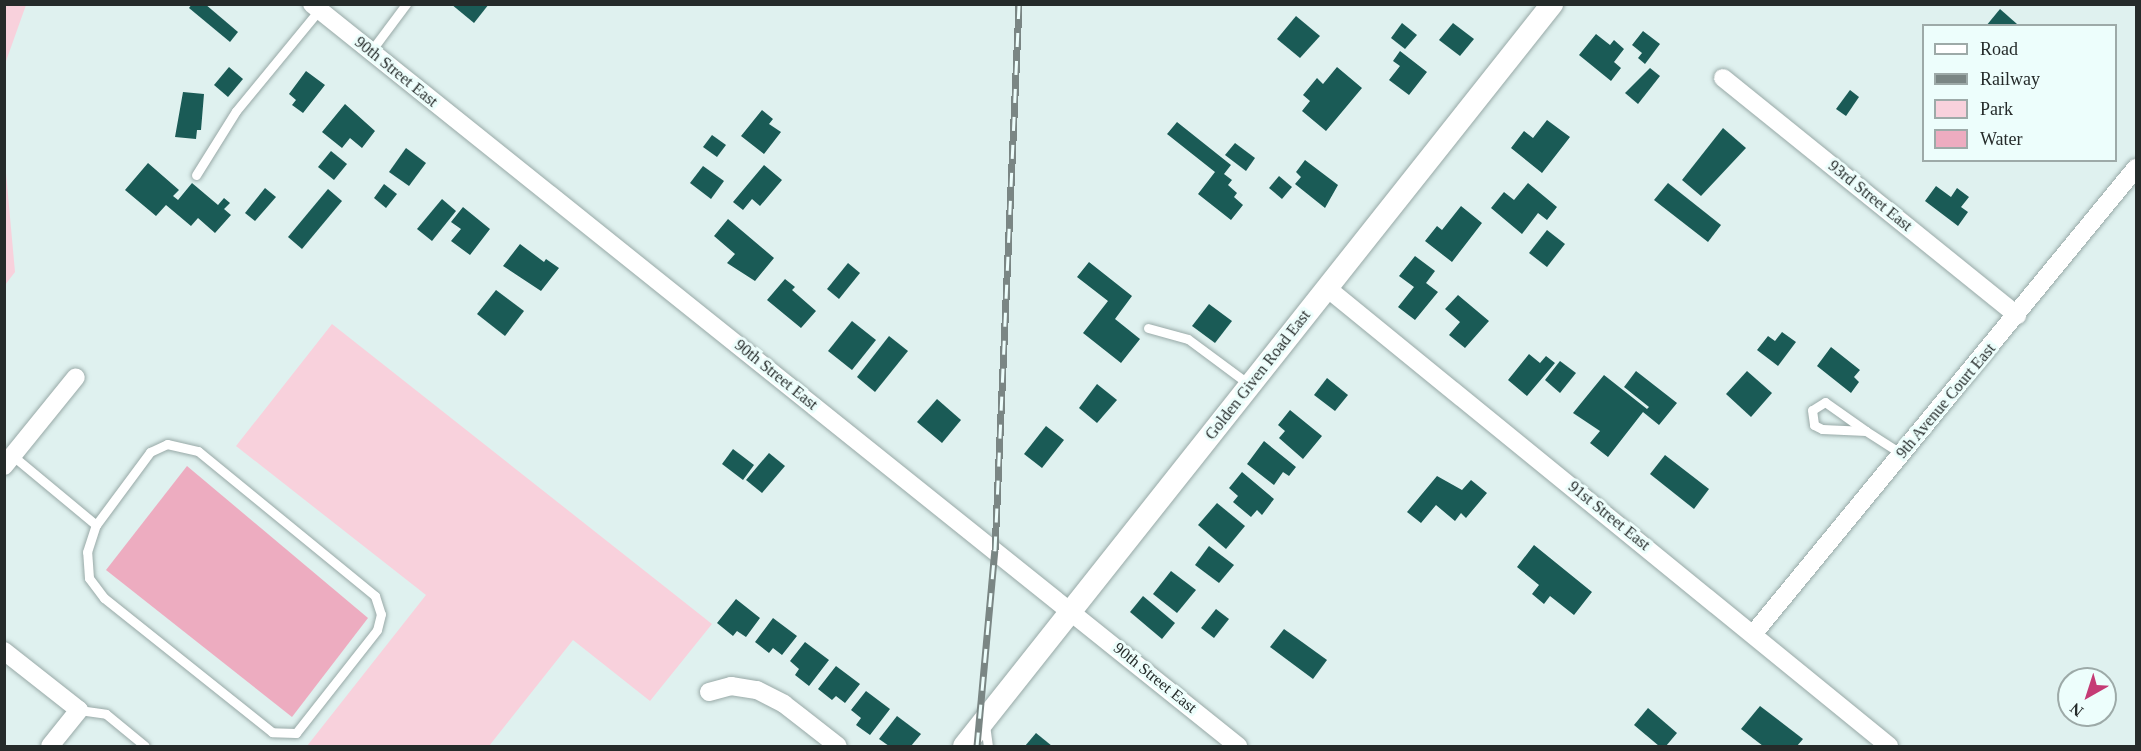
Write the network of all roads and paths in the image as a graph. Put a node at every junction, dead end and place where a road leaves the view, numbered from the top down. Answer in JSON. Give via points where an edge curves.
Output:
{"nodes":[{"id":1,"x":406,"y":4,"type":"edge"},
{"id":2,"x":1552,"y":4,"type":"edge"},
{"id":3,"x":316,"y":7,"type":"edge"},
{"id":4,"x":371,"y":51,"type":"junction"},
{"id":5,"x":1723,"y":78,"type":"dead end"},
{"id":6,"x":2136,"y":168,"type":"edge"},
{"id":7,"x":196,"y":175,"type":"dead end"},
{"id":8,"x":1327,"y":288,"type":"junction"},
{"id":9,"x":2017,"y":315,"type":"junction"},
{"id":10,"x":1148,"y":328,"type":"dead end"},
{"id":11,"x":76,"y":377,"type":"dead end"},
{"id":12,"x":1250,"y":385,"type":"junction"},
{"id":13,"x":1866,"y":431,"type":"junction"},
{"id":14,"x":1902,"y":454,"type":"junction"},
{"id":15,"x":9,"y":461,"type":"edge"},
{"id":16,"x":96,"y":525,"type":"junction"},
{"id":17,"x":1072,"y":610,"type":"junction"},
{"id":18,"x":1754,"y":633,"type":"junction"},
{"id":19,"x":4,"y":651,"type":"edge"},
{"id":20,"x":709,"y":692,"type":"dead end"},
{"id":21,"x":79,"y":710,"type":"junction"},
{"id":22,"x":984,"y":722,"type":"junction"},
{"id":23,"x":50,"y":747,"type":"edge"},
{"id":24,"x":145,"y":747,"type":"edge"},
{"id":25,"x":838,"y":747,"type":"edge"},
{"id":26,"x":964,"y":747,"type":"edge"},
{"id":27,"x":988,"y":747,"type":"edge"},
{"id":28,"x":1238,"y":747,"type":"edge"},
{"id":29,"x":1889,"y":747,"type":"edge"}],
"edges":[{"from":1,"to":4,"type":"lane"},
{"from":2,"to":8,"type":"street","name":"Golden Given Road East"},
{"from":3,"to":4,"type":"street","name":"90th Street East"},
{"from":3,"to":7,"type":"lane","via":[[236,111]]},
{"from":4,"to":17,"type":"street","name":"90th Street East"},
{"from":5,"to":9,"type":"street","name":"93rd Street East"},
{"from":6,"to":9,"type":"street","name":"9th Avenue Court East"},
{"from":8,"to":12,"type":"street","name":"Golden Given Road East"},
{"from":8,"to":18,"type":"street","name":"91st Street East"},
{"from":9,"to":14,"type":"street","name":"9th Avenue Court East"},
{"from":10,"to":12,"type":"lane","via":[[1188,339]]},
{"from":11,"to":15,"type":"street"},
{"from":12,"to":17,"type":"street","name":"Golden Given Road East"},
{"from":13,"to":13,"type":"lane","via":[[1822,429],[1814,425],[1812,410],[1825,402]]},
{"from":13,"to":14,"type":"lane"},
{"from":14,"to":18,"type":"street","name":"9th Avenue Court East"},
{"from":15,"to":16,"type":"lane"},
{"from":16,"to":16,"type":"lane","via":[[150,452],[167,444],[188,447],[369,590],[375,596],[380,622],[303,729],[280,735],[95,588],[86,565]]},
{"from":17,"to":22,"type":"street","name":"Golden Given Road East"},
{"from":17,"to":28,"type":"street","name":"90th Street East"},
{"from":18,"to":29,"type":"street","name":"91st Street East"},
{"from":19,"to":21,"type":"street"},
{"from":20,"to":25,"type":"street","via":[[731,686],[757,690],[784,704]]},
{"from":21,"to":23,"type":"street"},
{"from":21,"to":24,"type":"lane","via":[[106,714]]},
{"from":22,"to":26,"type":"street","name":"Golden Given Road East"},
{"from":22,"to":27,"type":"lane"}]}
